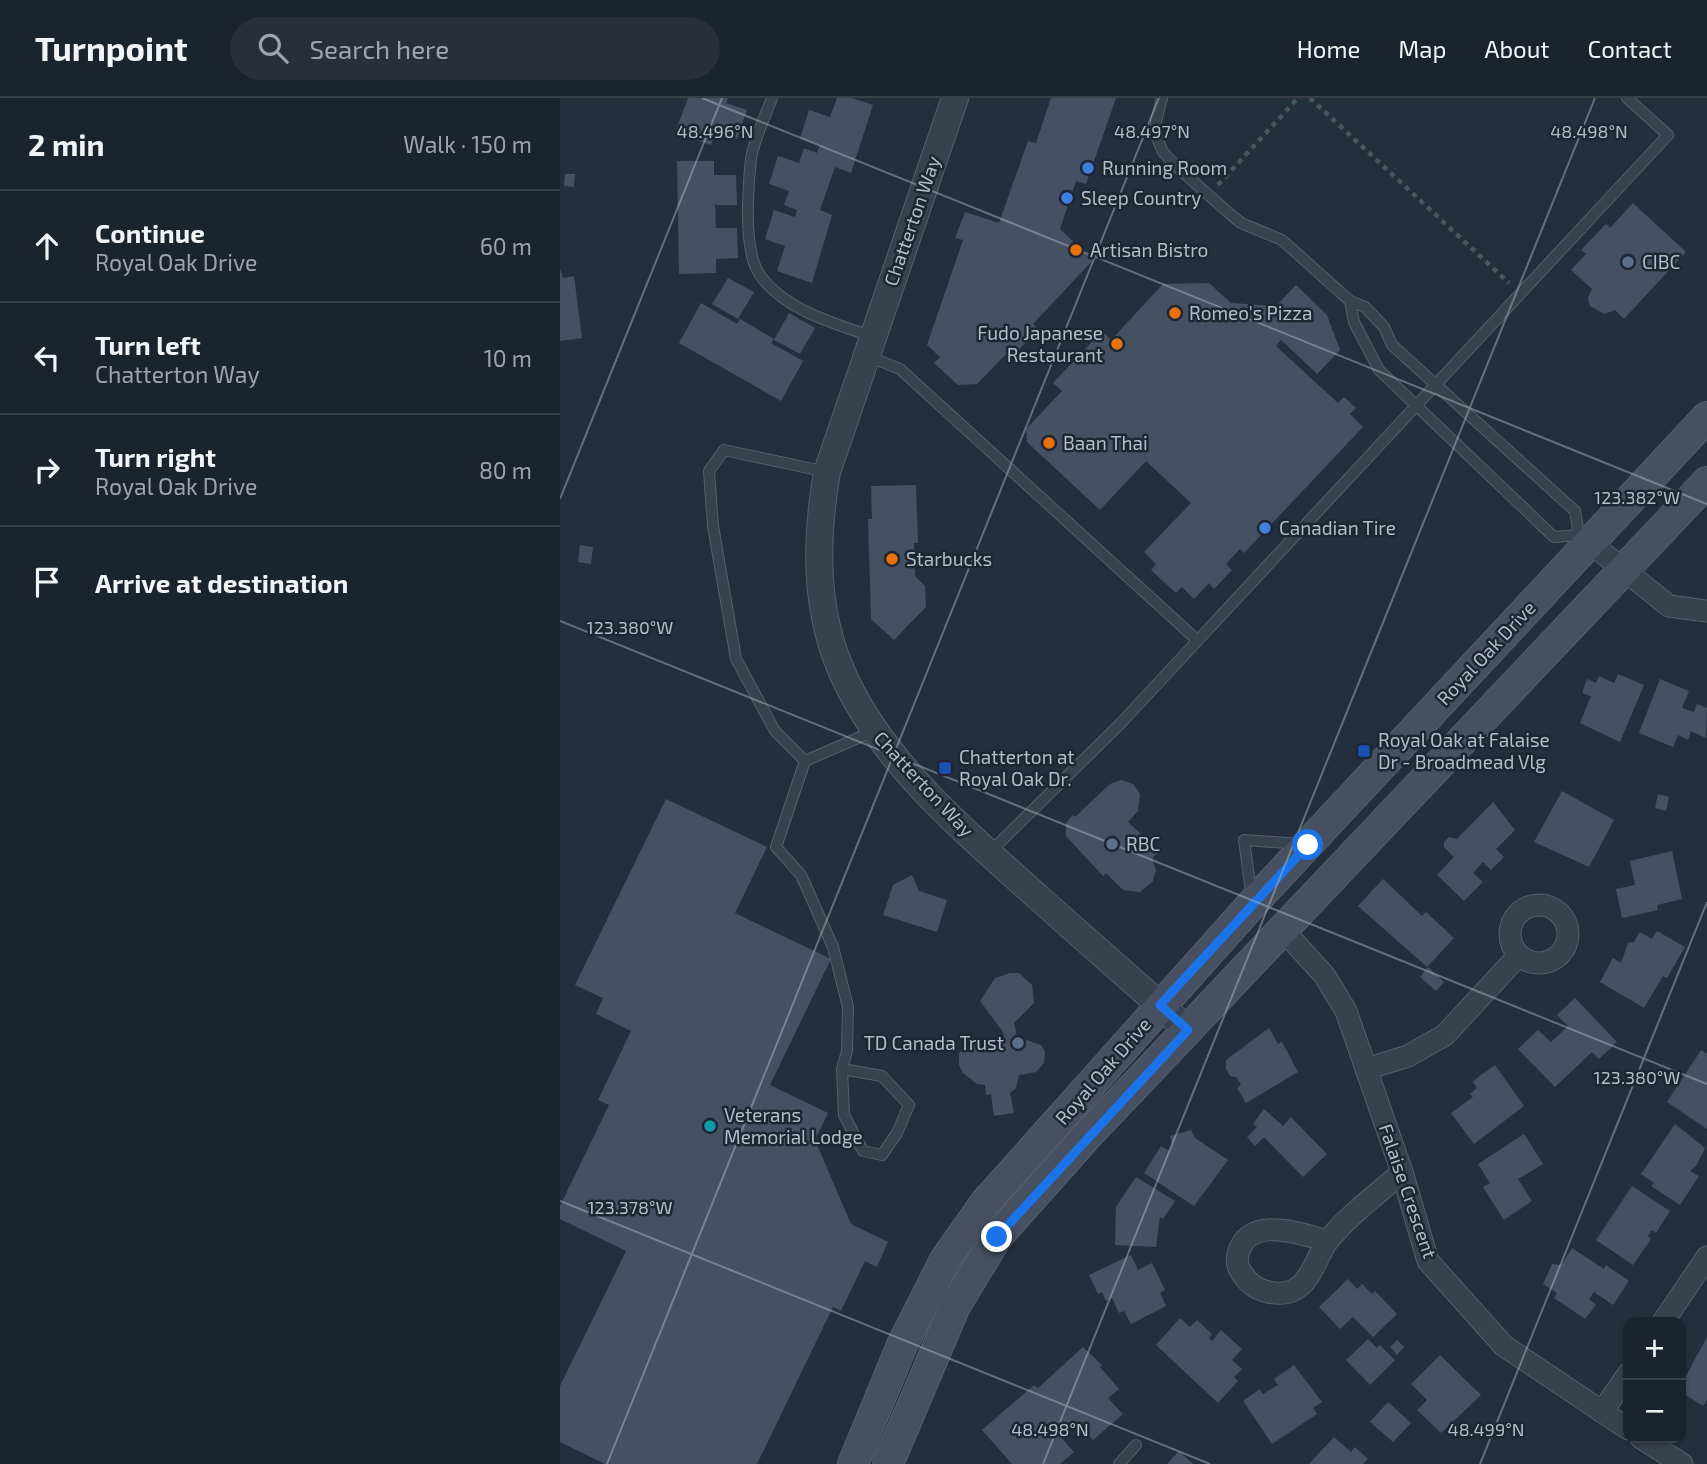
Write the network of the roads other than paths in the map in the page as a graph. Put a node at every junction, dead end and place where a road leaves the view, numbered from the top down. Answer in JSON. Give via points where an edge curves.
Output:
{"nodes":[{"id":1,"x":772,"y":98,"type":"edge"},
{"id":2,"x":955,"y":98,"type":"edge"},
{"id":3,"x":1162,"y":98,"type":"edge"},
{"id":4,"x":1627,"y":98,"type":"edge"},
{"id":5,"x":1350,"y":301,"type":"junction"},
{"id":6,"x":868,"y":346,"type":"junction"},
{"id":7,"x":1436,"y":385,"type":"junction"},
{"id":8,"x":1417,"y":405,"type":"junction"},
{"id":9,"x":1707,"y":417,"type":"edge"},
{"id":10,"x":827,"y":472,"type":"junction"},
{"id":11,"x":1707,"y":482,"type":"edge"},
{"id":12,"x":1584,"y":538,"type":"junction"},
{"id":13,"x":1624,"y":572,"type":"junction"},
{"id":14,"x":1707,"y":611,"type":"edge"},
{"id":15,"x":1197,"y":640,"type":"junction"},
{"id":16,"x":874,"y":731,"type":"junction"},
{"id":17,"x":805,"y":761,"type":"junction"},
{"id":18,"x":1308,"y":845,"type":"junction"},
{"id":19,"x":989,"y":853,"type":"junction"},
{"id":20,"x":1253,"y":903,"type":"junction"},
{"id":21,"x":1284,"y":931,"type":"junction"},
{"id":22,"x":1518,"y":956,"type":"dead end"},
{"id":23,"x":1160,"y":1005,"type":"junction"},
{"id":24,"x":1188,"y":1030,"type":"junction"},
{"id":25,"x":842,"y":1069,"type":"junction"},
{"id":26,"x":1366,"y":1069,"type":"junction"},
{"id":27,"x":1402,"y":1172,"type":"junction"},
{"id":28,"x":1328,"y":1241,"type":"dead end"},
{"id":29,"x":1707,"y":1257,"type":"edge"},
{"id":30,"x":1666,"y":1317,"type":"edge"},
{"id":31,"x":1624,"y":1380,"type":"edge"},
{"id":32,"x":1602,"y":1412,"type":"junction"},
{"id":33,"x":1623,"y":1426,"type":"edge"},
{"id":34,"x":1649,"y":1443,"type":"edge"},
{"id":35,"x":1136,"y":1445,"type":"dead end"},
{"id":36,"x":853,"y":1464,"type":"edge"},
{"id":37,"x":888,"y":1464,"type":"edge"},
{"id":38,"x":1119,"y":1464,"type":"edge"},
{"id":39,"x":1682,"y":1464,"type":"edge"}],
"edges":[{"from":1,"to":6,"type":"lane","via":[[751,158],[749,244],[760,275],[791,304]]},
{"from":2,"to":6,"type":"street","name":"Chatterton Way"},
{"from":3,"to":5,"type":"lane","via":[[1156,121],[1163,152],[1241,223],[1282,240]]},
{"from":4,"to":7,"type":"lane","via":[[1668,135]]},
{"from":5,"to":7,"type":"lane","via":[[1365,307],[1392,345]]},
{"from":5,"to":8,"type":"lane","via":[[1354,322],[1373,362]]},
{"from":6,"to":10,"type":"street","name":"Chatterton Way"},
{"from":6,"to":15,"type":"lane","via":[[900,369]]},
{"from":7,"to":8,"type":"lane"},
{"from":7,"to":12,"type":"lane","via":[[1575,511]]},
{"from":8,"to":12,"type":"lane","via":[[1554,537]]},
{"from":8,"to":15,"type":"lane"},
{"from":9,"to":12,"type":"main road","name":"Royal Oak Drive"},
{"from":10,"to":16,"type":"street","name":"Chatterton Way","via":[[819,515],[818,559],[825,619],[838,663]]},
{"from":10,"to":17,"type":"lane","via":[[724,450],[709,471],[715,540],[736,659],[775,731]]},
{"from":11,"to":13,"type":"main road","name":"Royal Oak Drive"},
{"from":12,"to":13,"type":"street"},
{"from":12,"to":18,"type":"main road","name":"Royal Oak Drive"},
{"from":13,"to":14,"type":"street","via":[[1669,606]]},
{"from":13,"to":21,"type":"main road","name":"Royal Oak Drive"},
{"from":15,"to":19,"type":"lane","via":[[1120,724]]},
{"from":16,"to":17,"type":"lane"},
{"from":16,"to":19,"type":"street","name":"Chatterton Way"},
{"from":17,"to":25,"type":"lane","via":[[776,848],[801,875],[833,947],[848,1007]]},
{"from":18,"to":20,"type":"main road","name":"Royal Oak Drive"},
{"from":18,"to":20,"type":"lane","via":[[1244,841]]},
{"from":19,"to":23,"type":"street","name":"Chatterton Way"},
{"from":20,"to":23,"type":"main road","name":"Royal Oak Drive"},
{"from":21,"to":24,"type":"main road","name":"Royal Oak Drive"},
{"from":21,"to":26,"type":"street","name":"Falaise Crescent","via":[[1325,976],[1346,1011]]},
{"from":22,"to":26,"type":"street","via":[[1445,1035],[1408,1056]]},
{"from":23,"to":24,"type":"street","name":"Chatterton Way"},
{"from":23,"to":36,"type":"main road","name":"Royal Oak Drive","via":[[985,1203],[945,1259],[902,1345]]},
{"from":24,"to":37,"type":"main road","name":"Royal Oak Drive","via":[[997,1237],[955,1306]]},
{"from":25,"to":25,"type":"lane","via":[[844,1115],[863,1151],[882,1155],[909,1105],[882,1076]]},
{"from":26,"to":27,"type":"street","name":"Falaise Crescent"},
{"from":27,"to":28,"type":"street"},
{"from":27,"to":32,"type":"street","name":"Falaise Crescent","via":[[1428,1261],[1504,1346]]},
{"from":29,"to":30,"type":"street"},
{"from":31,"to":32,"type":"street"},
{"from":32,"to":33,"type":"street","name":"Falaise Crescent"},
{"from":34,"to":39,"type":"street"},
{"from":35,"to":38,"type":"lane"}]}
